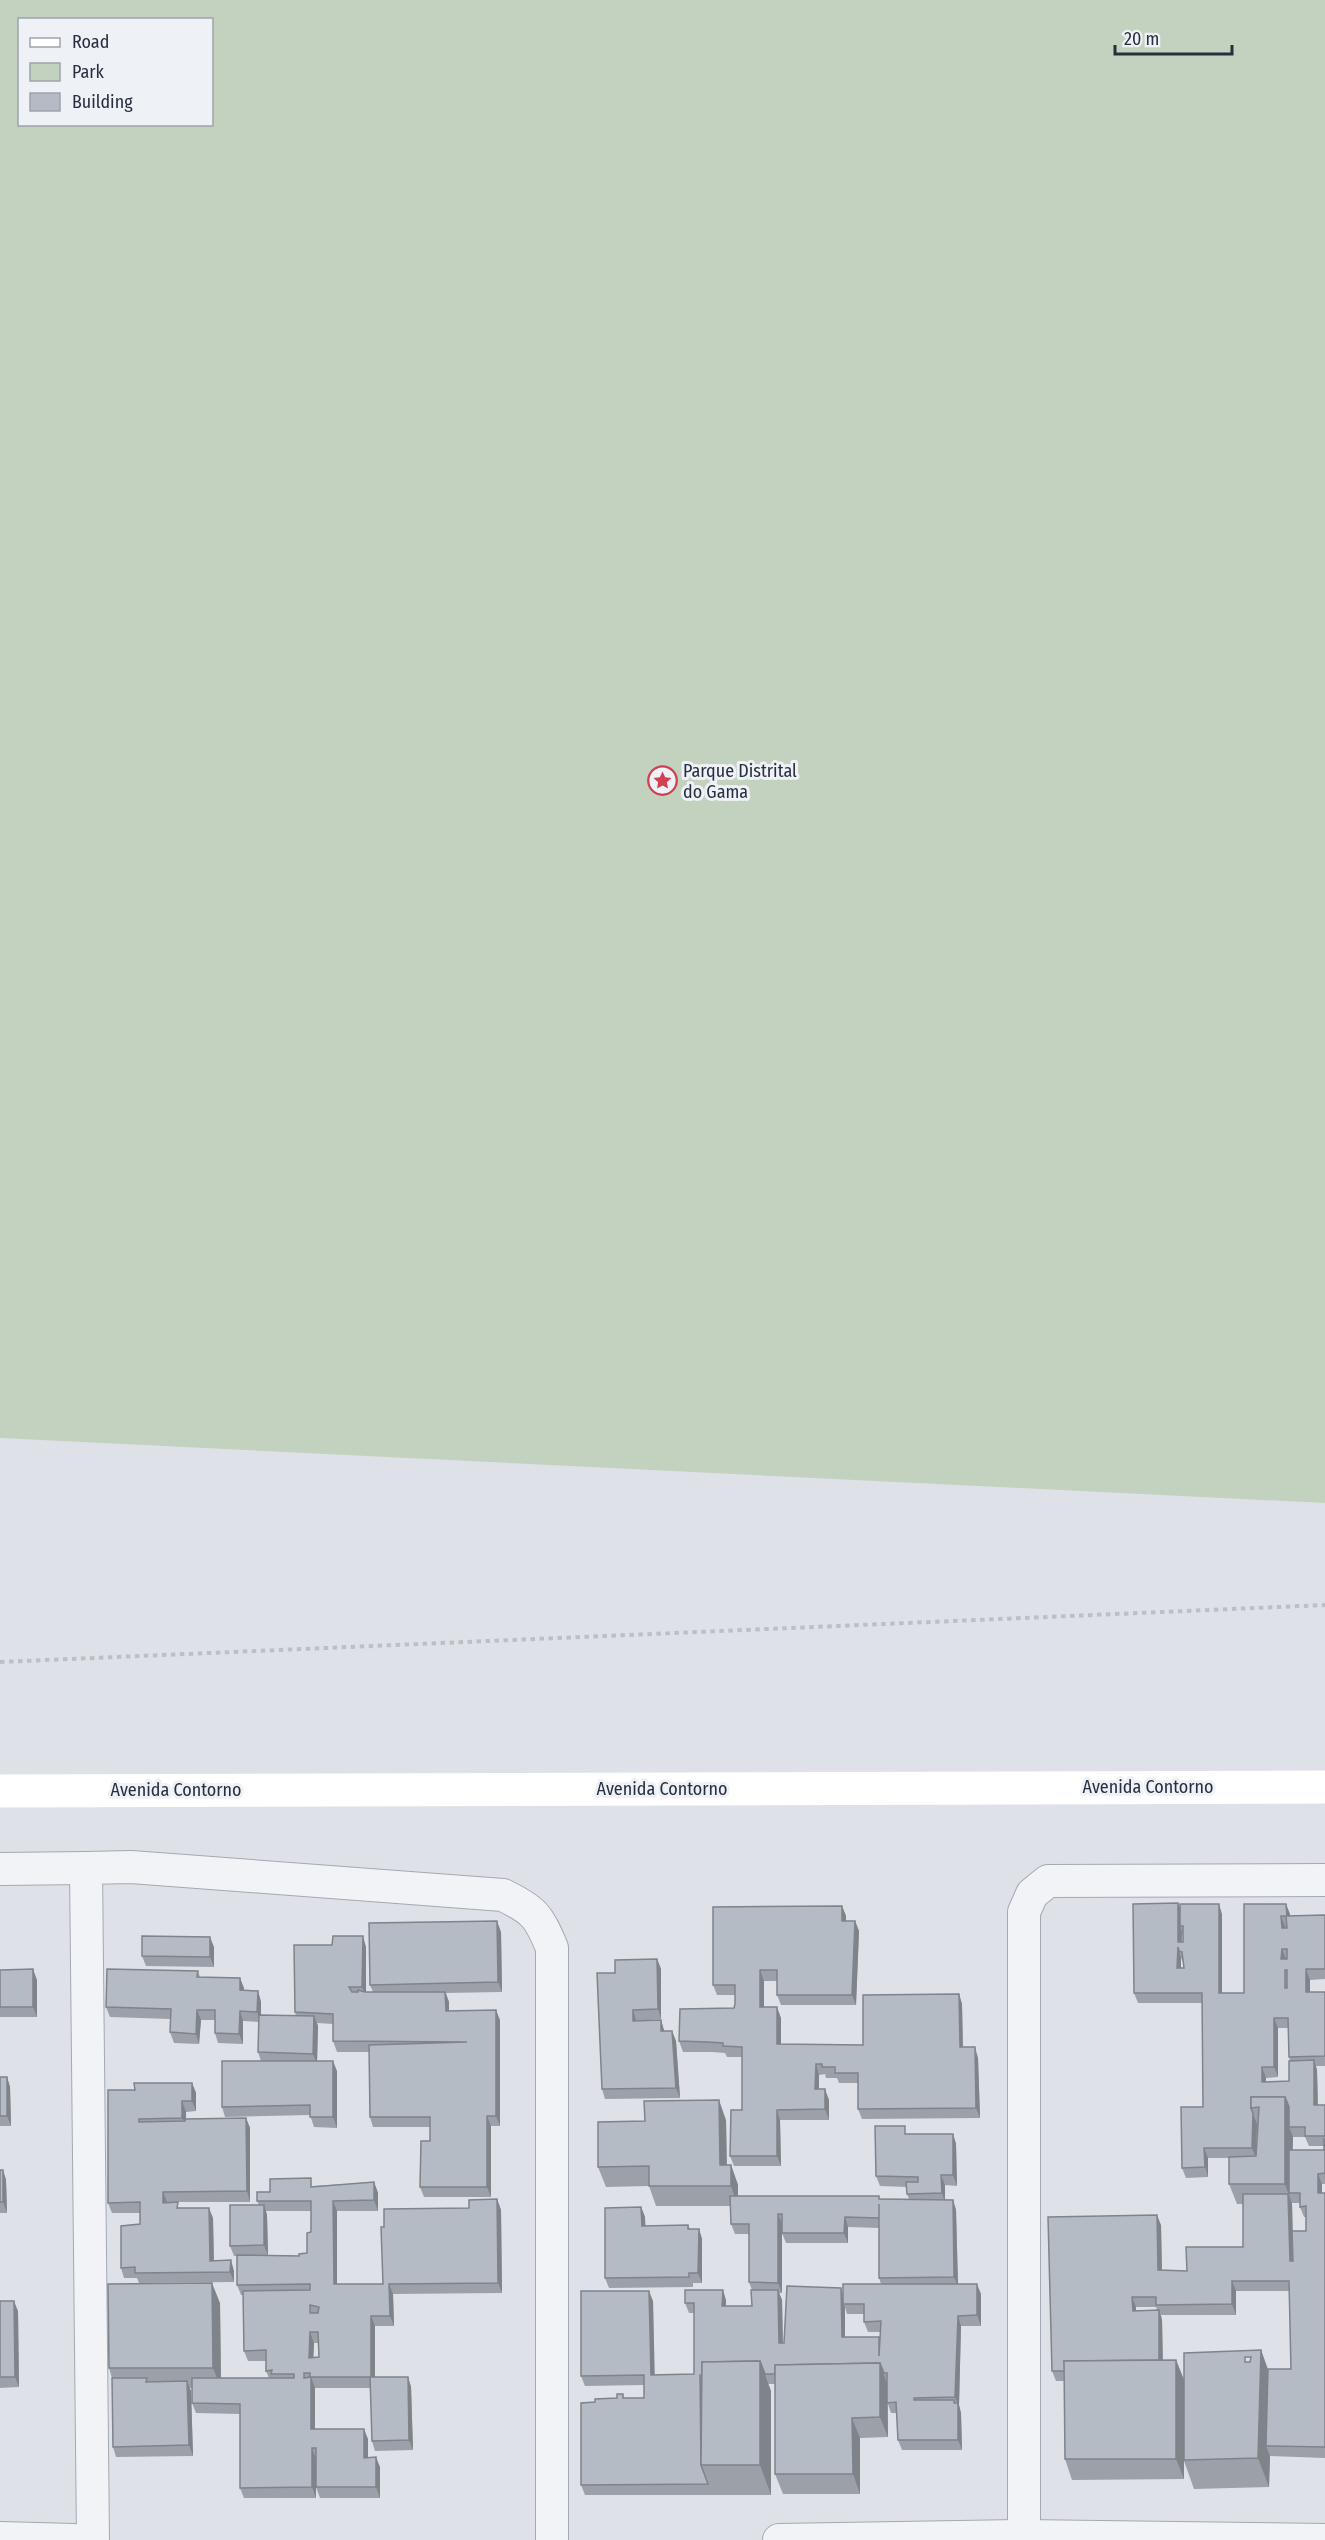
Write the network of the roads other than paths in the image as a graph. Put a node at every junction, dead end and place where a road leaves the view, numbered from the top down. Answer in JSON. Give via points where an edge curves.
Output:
{"nodes":[{"id":1,"x":1325,"y":1787,"type":"edge"},
{"id":2,"x":0,"y":1791,"type":"edge"},
{"id":3,"x":86,"y":1868,"type":"junction"},
{"id":4,"x":0,"y":1869,"type":"edge"},
{"id":5,"x":1325,"y":1880,"type":"edge"},
{"id":6,"x":1024,"y":2536,"type":"junction"},
{"id":7,"x":0,"y":2538,"type":"edge"},
{"id":8,"x":74,"y":2540,"type":"edge"},
{"id":9,"x":93,"y":2540,"type":"edge"},
{"id":10,"x":552,"y":2540,"type":"edge"},
{"id":11,"x":779,"y":2540,"type":"edge"},
{"id":12,"x":1255,"y":2540,"type":"edge"},
{"id":13,"x":1325,"y":2540,"type":"edge"}],
"edges":[{"from":1,"to":2,"type":"main road","name":"Avenida Contorno"},
{"from":3,"to":4,"type":"street"},
{"from":3,"to":9,"type":"street"},
{"from":3,"to":10,"type":"street","via":[[143,1868],[503,1895],[525,1906],[541,1921],[552,1948]]},
{"from":5,"to":6,"type":"street","via":[[1048,1881],[1032,1894],[1024,1912]]},
{"from":6,"to":11,"type":"street"},
{"from":6,"to":12,"type":"street"},
{"from":7,"to":8,"type":"street"},
{"from":12,"to":13,"type":"street"}]}
